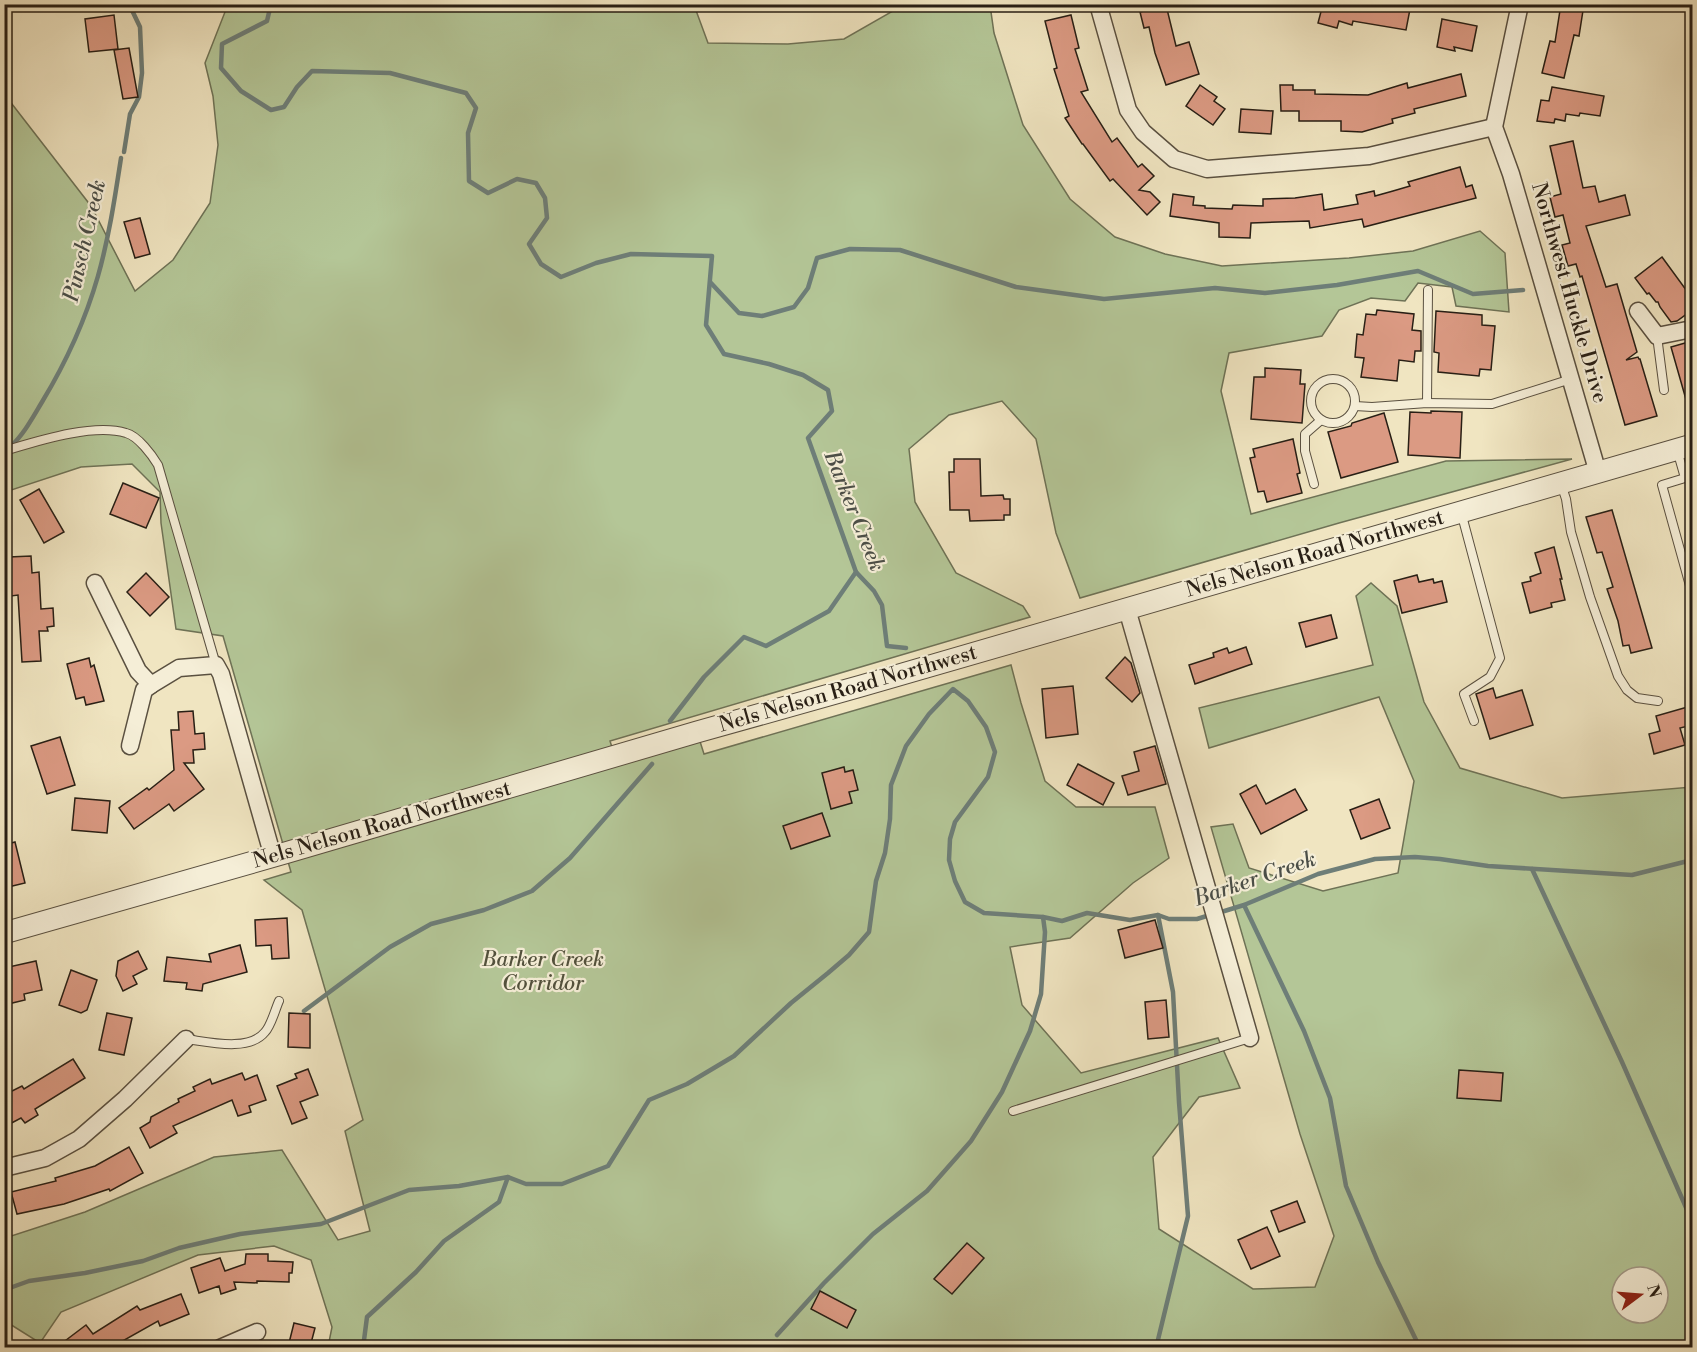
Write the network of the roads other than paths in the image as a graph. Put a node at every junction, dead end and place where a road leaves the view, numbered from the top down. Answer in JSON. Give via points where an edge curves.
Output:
{"nodes":[{"id":1,"x":1098,"y":4,"type":"edge"},
{"id":2,"x":1517,"y":5,"type":"edge"},
{"id":3,"x":1494,"y":127,"type":"junction"},
{"id":4,"x":1428,"y":290,"type":"dead end"},
{"id":5,"x":1638,"y":311,"type":"dead end"},
{"id":6,"x":1692,"y":329,"type":"edge"},
{"id":7,"x":1657,"y":336,"type":"junction"},
{"id":8,"x":1571,"y":379,"type":"junction"},
{"id":9,"x":1664,"y":390,"type":"dead end"},
{"id":10,"x":1427,"y":403,"type":"junction"},
{"id":11,"x":1355,"y":406,"type":"junction"},
{"id":12,"x":1321,"y":420,"type":"junction"},
{"id":13,"x":1685,"y":447,"type":"edge"},
{"id":14,"x":4,"y":451,"type":"edge"},
{"id":15,"x":1598,"y":473,"type":"junction"},
{"id":16,"x":1561,"y":483,"type":"junction"},
{"id":17,"x":1314,"y":484,"type":"dead end"},
{"id":18,"x":1461,"y":512,"type":"junction"},
{"id":19,"x":95,"y":583,"type":"dead end"},
{"id":20,"x":1692,"y":593,"type":"edge"},
{"id":21,"x":1127,"y":609,"type":"junction"},
{"id":22,"x":216,"y":665,"type":"junction"},
{"id":23,"x":147,"y":688,"type":"junction"},
{"id":24,"x":1658,"y":701,"type":"dead end"},
{"id":25,"x":1473,"y":721,"type":"dead end"},
{"id":26,"x":130,"y":746,"type":"dead end"},
{"id":27,"x":273,"y":857,"type":"junction"},
{"id":28,"x":4,"y":933,"type":"edge"},
{"id":29,"x":279,"y":1001,"type":"dead end"},
{"id":30,"x":1250,"y":1038,"type":"joint"},
{"id":31,"x":186,"y":1039,"type":"joint"},
{"id":32,"x":1013,"y":1111,"type":"dead end"},
{"id":33,"x":4,"y":1167,"type":"edge"},
{"id":34,"x":257,"y":1332,"type":"dead end"},
{"id":35,"x":220,"y":1347,"type":"edge"}],
"edges":[{"from":1,"to":3,"type":"street","via":[[1128,110],[1143,132],[1174,159],[1207,169],[1369,156]]},
{"from":2,"to":3,"type":"street"},
{"from":3,"to":8,"type":"street","name":"Northwest Huckle Drive"},
{"from":4,"to":10,"type":"lane"},
{"from":5,"to":7,"type":"street"},
{"from":6,"to":7,"type":"street"},
{"from":7,"to":9,"type":"lane"},
{"from":8,"to":10,"type":"lane","via":[[1492,404]]},
{"from":8,"to":15,"type":"street","name":"Northwest Huckle Drive"},
{"from":10,"to":11,"type":"lane"},
{"from":11,"to":12,"type":"lane","via":[[1341,422]]},
{"from":11,"to":12,"type":"lane","via":[[1350,386],[1329,379],[1312,393],[1312,408]]},
{"from":12,"to":17,"type":"lane","via":[[1305,434],[1305,451]]},
{"from":13,"to":15,"type":"street","name":"Nels Nelson Road Northwest"},
{"from":13,"to":20,"type":"lane","via":[[1685,478],[1662,485]]},
{"from":14,"to":22,"type":"lane","via":[[100,429],[129,433],[151,453],[158,465]]},
{"from":15,"to":16,"type":"street","name":"Nels Nelson Road Northwest"},
{"from":16,"to":18,"type":"street","name":"Nels Nelson Road Northwest"},
{"from":16,"to":24,"type":"lane","via":[[1590,597],[1618,676],[1637,698]]},
{"from":18,"to":21,"type":"street","name":"Nels Nelson Road Northwest"},
{"from":18,"to":25,"type":"lane","via":[[1500,658],[1490,677],[1464,694]]},
{"from":19,"to":23,"type":"street"},
{"from":21,"to":27,"type":"street","name":"Nels Nelson Road Northwest"},
{"from":21,"to":30,"type":"street"},
{"from":22,"to":23,"type":"street","via":[[179,668]]},
{"from":22,"to":27,"type":"street"},
{"from":23,"to":26,"type":"street"},
{"from":27,"to":28,"type":"street","name":"Nels Nelson Road Northwest"},
{"from":29,"to":31,"type":"lane","via":[[266,1032],[257,1038],[238,1045]]},
{"from":30,"to":32,"type":"lane"},
{"from":31,"to":33,"type":"street","via":[[79,1139],[45,1158]]},
{"from":34,"to":35,"type":"street"}]}
